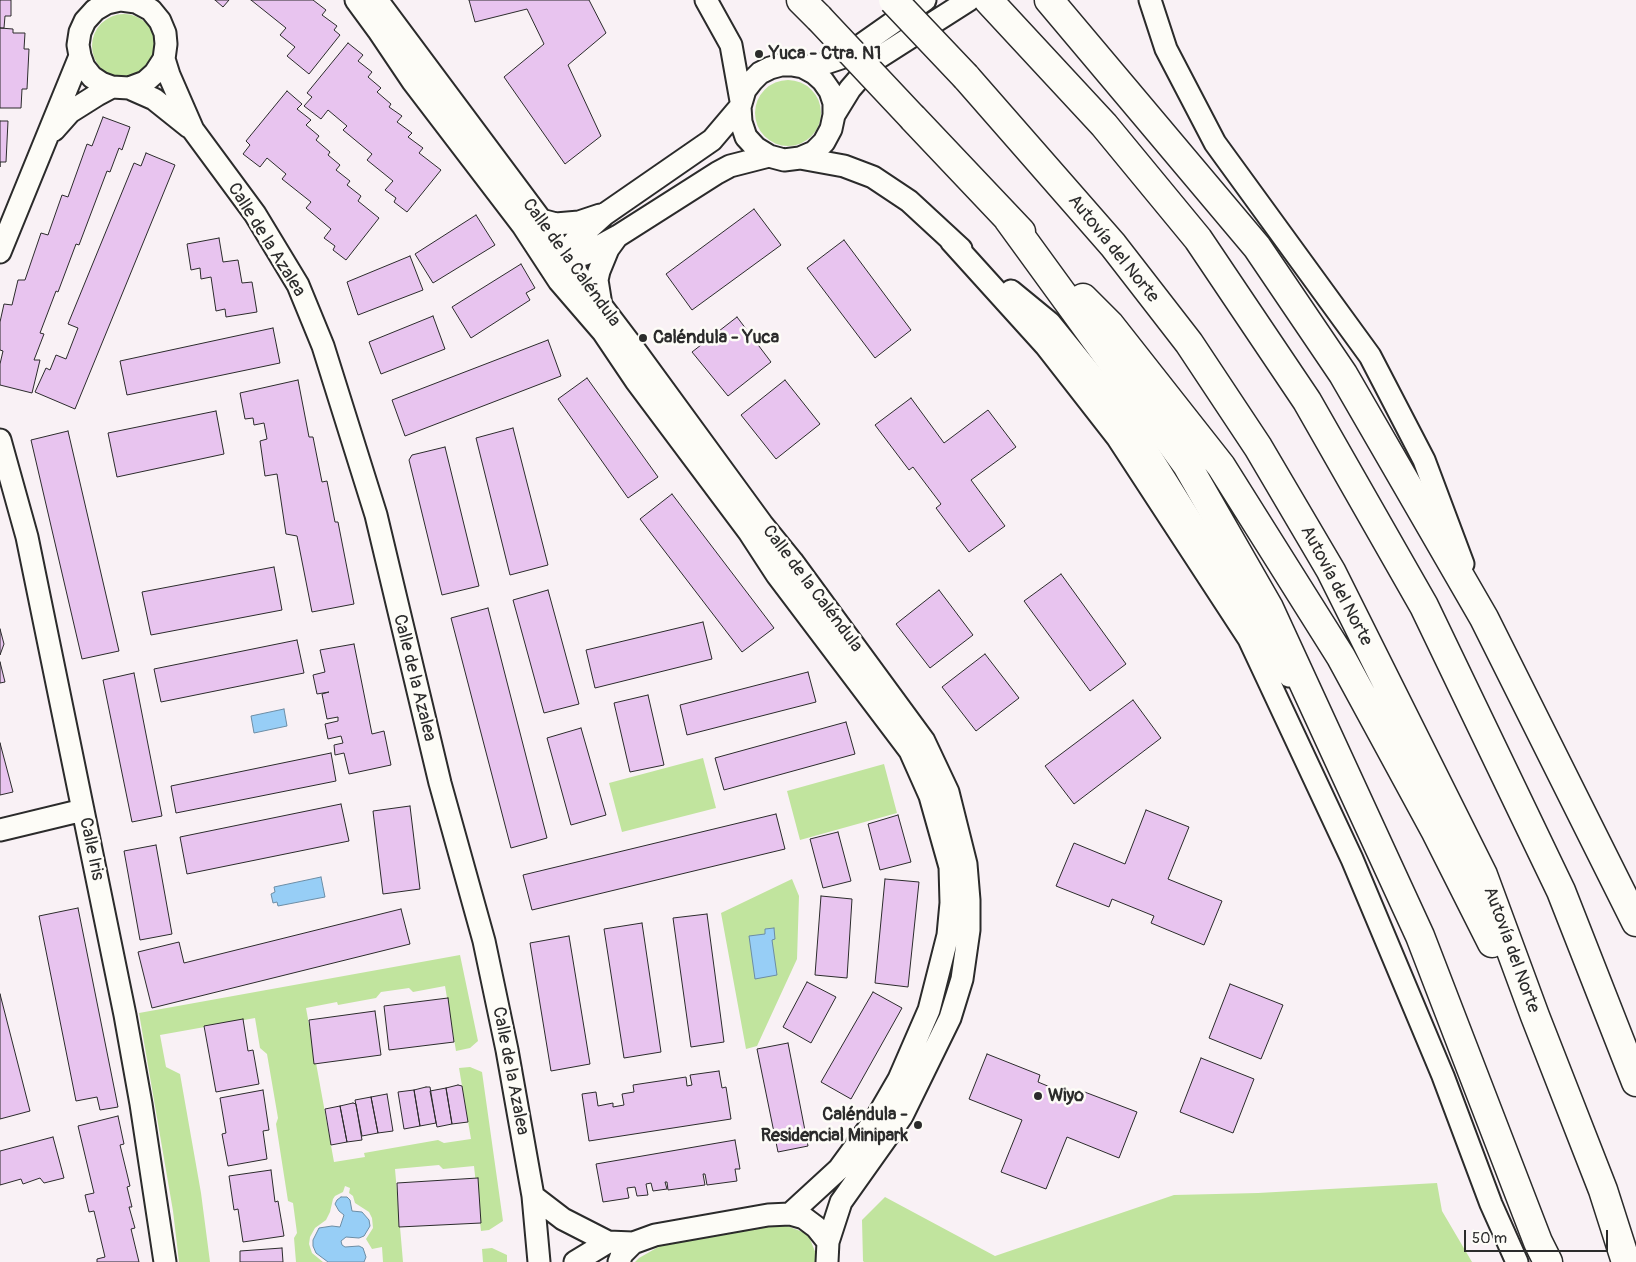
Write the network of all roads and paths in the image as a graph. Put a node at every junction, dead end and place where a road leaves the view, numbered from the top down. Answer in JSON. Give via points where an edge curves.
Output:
{"nodes":[{"id":1,"x":120,"y":0,"type":"edge"},
{"id":2,"x":125,"y":0,"type":"edge"},
{"id":3,"x":161,"y":0,"type":"edge"},
{"id":4,"x":356,"y":0,"type":"edge"},
{"id":5,"x":378,"y":0,"type":"edge"},
{"id":6,"x":706,"y":0,"type":"edge"},
{"id":7,"x":893,"y":0,"type":"edge"},
{"id":8,"x":925,"y":0,"type":"edge"},
{"id":9,"x":969,"y":0,"type":"edge"},
{"id":10,"x":988,"y":0,"type":"edge"},
{"id":11,"x":1049,"y":0,"type":"edge"},
{"id":12,"x":1150,"y":0,"type":"edge"},
{"id":13,"x":810,"y":9,"type":"edge"},
{"id":14,"x":83,"y":10,"type":"edge"},
{"id":15,"x":160,"y":21,"type":"junction"},
{"id":16,"x":80,"y":56,"type":"junction"},
{"id":17,"x":164,"y":59,"type":"junction"},
{"id":18,"x":803,"y":67,"type":"junction"},
{"id":19,"x":120,"y":88,"type":"junction"},
{"id":20,"x":740,"y":104,"type":"junction"},
{"id":21,"x":834,"y":115,"type":"junction"},
{"id":22,"x":193,"y":130,"type":"junction"},
{"id":23,"x":42,"y":147,"type":"junction"},
{"id":24,"x":769,"y":156,"type":"junction"},
{"id":25,"x":800,"y":158,"type":"junction"},
{"id":26,"x":605,"y":214,"type":"junction"},
{"id":27,"x":1008,"y":219,"type":"junction"},
{"id":28,"x":532,"y":223,"type":"junction"},
{"id":29,"x":618,"y":236,"type":"junction"},
{"id":30,"x":951,"y":241,"type":"junction"},
{"id":31,"x":0,"y":252,"type":"edge"},
{"id":32,"x":566,"y":259,"type":"junction"},
{"id":33,"x":595,"y":310,"type":"junction"},
{"id":34,"x":0,"y":440,"type":"edge"},
{"id":35,"x":1484,"y":618,"type":"junction"},
{"id":36,"x":1328,"y":740,"type":"junction"},
{"id":37,"x":84,"y":810,"type":"junction"},
{"id":38,"x":0,"y":830,"type":"edge"},
{"id":39,"x":1636,"y":922,"type":"edge"},
{"id":40,"x":1535,"y":1016,"type":"junction"},
{"id":41,"x":1636,"y":1082,"type":"edge"},
{"id":42,"x":533,"y":1196,"type":"junction"},
{"id":43,"x":790,"y":1214,"type":"junction"},
{"id":44,"x":608,"y":1242,"type":"junction"},
{"id":45,"x":634,"y":1243,"type":"junction"},
{"id":46,"x":828,"y":1252,"type":"edge"},
{"id":47,"x":165,"y":1262,"type":"edge"},
{"id":48,"x":540,"y":1262,"type":"edge"},
{"id":49,"x":575,"y":1262,"type":"edge"},
{"id":50,"x":619,"y":1262,"type":"edge"},
{"id":51,"x":1517,"y":1262,"type":"edge"},
{"id":52,"x":1548,"y":1262,"type":"edge"},
{"id":53,"x":1626,"y":1262,"type":"edge"}],
"edges":[{"from":1,"to":2,"type":"street"},
{"from":1,"to":14,"type":"street","via":[[95,10]]},
{"from":2,"to":15,"type":"street","via":[[151,10]]},
{"from":3,"to":15,"type":"street"},
{"from":4,"to":28,"type":"street","name":"Calle de la Caléndula","via":[[413,82]]},
{"from":5,"to":28,"type":"street","name":"Calle de la Caléndula"},
{"from":6,"to":20,"type":"street","via":[[731,46]]},
{"from":7,"to":40,"type":"highway","name":"Autovía del Norte","bridge":true,"via":[[966,77],[1113,245],[1189,343],[1258,447],[1331,571],[1483,875]]},
{"from":8,"to":18,"type":"street","via":[[844,57]]},
{"from":9,"to":21,"type":"street","via":[[875,60],[850,89]]},
{"from":10,"to":41,"type":"highway","via":[[1104,124],[1198,239],[1308,401],[1424,606],[1561,891]]},
{"from":11,"to":35,"type":"highway","via":[[1257,247],[1343,374]]},
{"from":12,"to":35,"type":"street","via":[[1166,49],[1216,143],[1370,356],[1424,460]]},
{"from":13,"to":27,"type":"highway","bridge":true},
{"from":14,"to":16,"type":"street","via":[[78,45]]},
{"from":15,"to":17,"type":"street","via":[[165,32]]},
{"from":16,"to":19,"type":"street","via":[[92,77]]},
{"from":16,"to":23,"type":"street"},
{"from":17,"to":19,"type":"street","via":[[145,82]]},
{"from":17,"to":22,"type":"street","name":"Calle de la Azalea"},
{"from":18,"to":20,"type":"street","via":[[781,65],[770,68],[752,81]]},
{"from":18,"to":21,"type":"street","via":[[823,81],[830,91]]},
{"from":19,"to":22,"type":"street","name":"Calle de la Azalea","via":[[154,99]]},
{"from":19,"to":23,"type":"street","via":[[97,95],[70,112]]},
{"from":20,"to":24,"type":"street","via":[[746,136]]},
{"from":20,"to":26,"type":"street","via":[[712,140]]},
{"from":21,"to":25,"type":"street","via":[[832,130],[824,142],[814,152]]},
{"from":22,"to":42,"type":"street","name":"Calle de la Azalea","via":[[255,214],[298,285],[323,346],[376,515],[440,783],[484,942],[508,1050]]},
{"from":23,"to":31,"type":"street"},
{"from":24,"to":25,"type":"street","via":[[784,160]]},
{"from":24,"to":29,"type":"street","via":[[730,166]]},
{"from":25,"to":30,"type":"street","via":[[844,166],[873,177],[909,201]]},
{"from":26,"to":28,"type":"street","via":[[579,222]]},
{"from":26,"to":32,"type":"street","via":[[574,242]]},
{"from":27,"to":36,"type":"highway","via":[[1187,465],[1269,608]]},
{"from":27,"to":40,"type":"highway","via":[[1110,325],[1222,466],[1341,657],[1436,830],[1490,939]]},
{"from":28,"to":32,"type":"street","via":[[550,252]]},
{"from":28,"to":33,"type":"street","name":"Calle de la Caléndula","via":[[559,281]]},
{"from":29,"to":32,"type":"street","via":[[585,254]]},
{"from":29,"to":33,"type":"street","via":[[608,249],[599,271]]},
{"from":30,"to":36,"type":"street","via":[[1050,323],[1127,418]]},
{"from":30,"to":51,"type":"street","via":[[1046,346],[1117,437],[1249,639],[1352,859]]},
{"from":32,"to":33,"type":"street","name":"Calle de la Caléndula"},
{"from":33,"to":43,"type":"street","name":"Calle de la Caléndula","via":[[636,380],[749,532],[782,582],[910,751],[930,796],[950,867],[948,935],[941,966],[929,1010],[899,1079],[840,1169]]},
{"from":33,"to":46,"type":"street","name":"Calle de la Caléndula","via":[[792,561],[924,741],[948,792],[964,855],[969,930],[962,979],[950,1018],[902,1116],[841,1202]]},
{"from":34,"to":37,"type":"street","name":"Calle Iris","via":[[27,537]]},
{"from":35,"to":39,"type":"highway"},
{"from":36,"to":52,"type":"highway","via":[[1420,936]]},
{"from":37,"to":38,"type":"street"},
{"from":37,"to":47,"type":"street","name":"Calle Iris","via":[[127,1024]]},
{"from":40,"to":53,"type":"highway","name":"Autovía del Norte","via":[[1603,1190]]},
{"from":42,"to":44,"type":"street","via":[[563,1219]]},
{"from":42,"to":48,"type":"street","name":"Calle de la Azalea"},
{"from":43,"to":45,"type":"street","via":[[655,1235]]},
{"from":43,"to":46,"type":"street","via":[[804,1218],[816,1227]]},
{"from":44,"to":45,"type":"street"},
{"from":44,"to":49,"type":"street"},
{"from":45,"to":50,"type":"street","via":[[622,1254]]}]}
